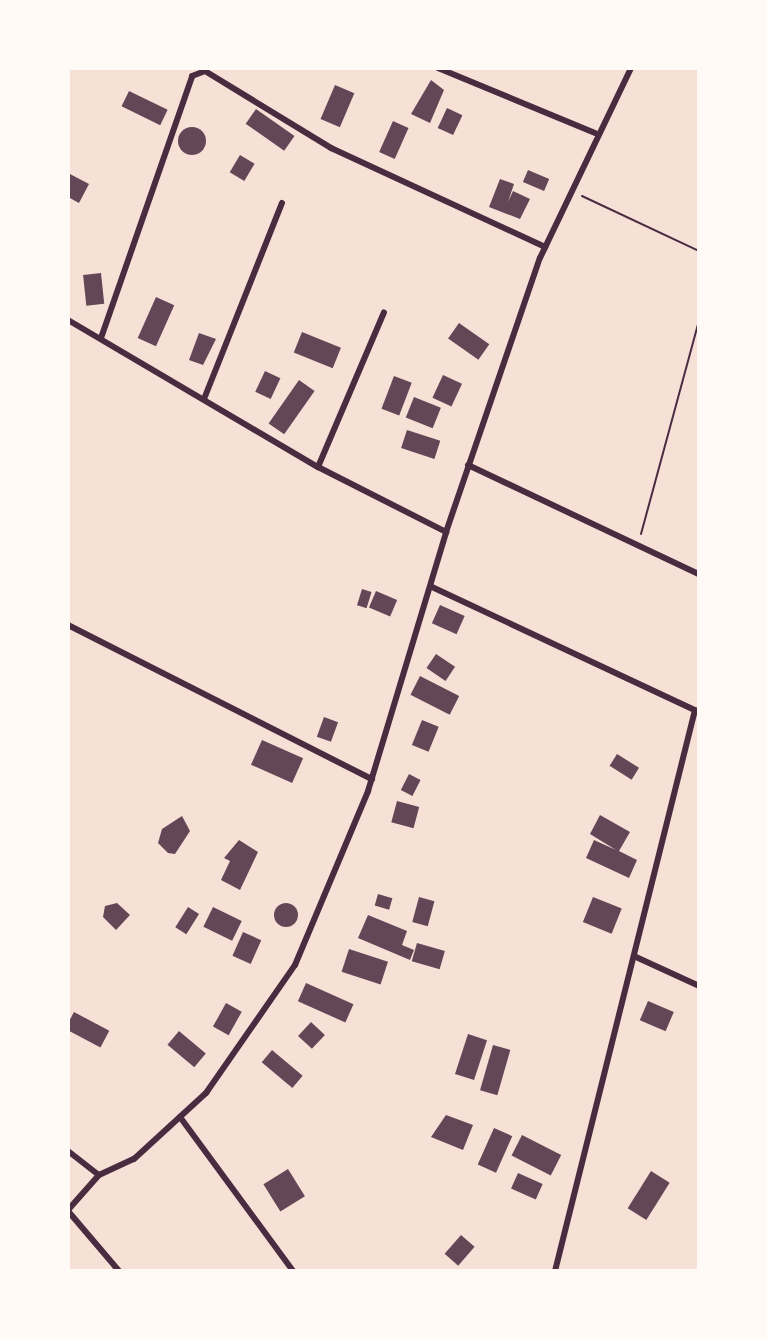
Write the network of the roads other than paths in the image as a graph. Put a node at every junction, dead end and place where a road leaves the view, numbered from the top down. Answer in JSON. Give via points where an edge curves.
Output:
{"nodes":[{"id":1,"x":438,"y":68,"type":"edge"},
{"id":2,"x":631,"y":68,"type":"edge"},
{"id":3,"x":595,"y":133,"type":"junction"},
{"id":4,"x":282,"y":203,"type":"dead end"},
{"id":5,"x":545,"y":247,"type":"junction"},
{"id":6,"x":384,"y":312,"type":"dead end"},
{"id":7,"x":68,"y":320,"type":"edge"},
{"id":8,"x":101,"y":338,"type":"junction"},
{"id":9,"x":204,"y":399,"type":"junction"},
{"id":10,"x":468,"y":465,"type":"junction"},
{"id":11,"x":318,"y":467,"type":"junction"},
{"id":12,"x":446,"y":532,"type":"junction"},
{"id":13,"x":699,"y":574,"type":"edge"},
{"id":14,"x":432,"y":587,"type":"junction"},
{"id":15,"x":68,"y":625,"type":"edge"},
{"id":16,"x":372,"y":779,"type":"junction"},
{"id":17,"x":636,"y":957,"type":"junction"},
{"id":18,"x":699,"y":986,"type":"edge"},
{"id":19,"x":180,"y":1117,"type":"junction"},
{"id":20,"x":68,"y":1151,"type":"edge"},
{"id":21,"x":99,"y":1175,"type":"junction"},
{"id":22,"x":68,"y":1210,"type":"edge"},
{"id":23,"x":119,"y":1271,"type":"edge"},
{"id":24,"x":293,"y":1271,"type":"edge"},
{"id":25,"x":555,"y":1271,"type":"edge"}],
"edges":[{"from":1,"to":3,"type":"street"},
{"from":2,"to":3,"type":"street"},
{"from":3,"to":5,"type":"street"},
{"from":4,"to":9,"type":"street"},
{"from":5,"to":8,"type":"street","via":[[331,148],[205,71],[192,76]]},
{"from":5,"to":10,"type":"street"},
{"from":6,"to":11,"type":"street"},
{"from":7,"to":8,"type":"street"},
{"from":8,"to":9,"type":"street"},
{"from":9,"to":11,"type":"street"},
{"from":10,"to":12,"type":"street"},
{"from":10,"to":13,"type":"street"},
{"from":11,"to":12,"type":"street"},
{"from":12,"to":14,"type":"street"},
{"from":14,"to":16,"type":"street"},
{"from":14,"to":17,"type":"street","via":[[695,710]]},
{"from":15,"to":16,"type":"street"},
{"from":16,"to":19,"type":"street","via":[[295,965],[206,1093]]},
{"from":17,"to":18,"type":"street"},
{"from":17,"to":25,"type":"street"},
{"from":19,"to":21,"type":"street","via":[[134,1159]]},
{"from":19,"to":24,"type":"street"},
{"from":20,"to":21,"type":"street"},
{"from":21,"to":22,"type":"street"},
{"from":22,"to":23,"type":"street"}]}
